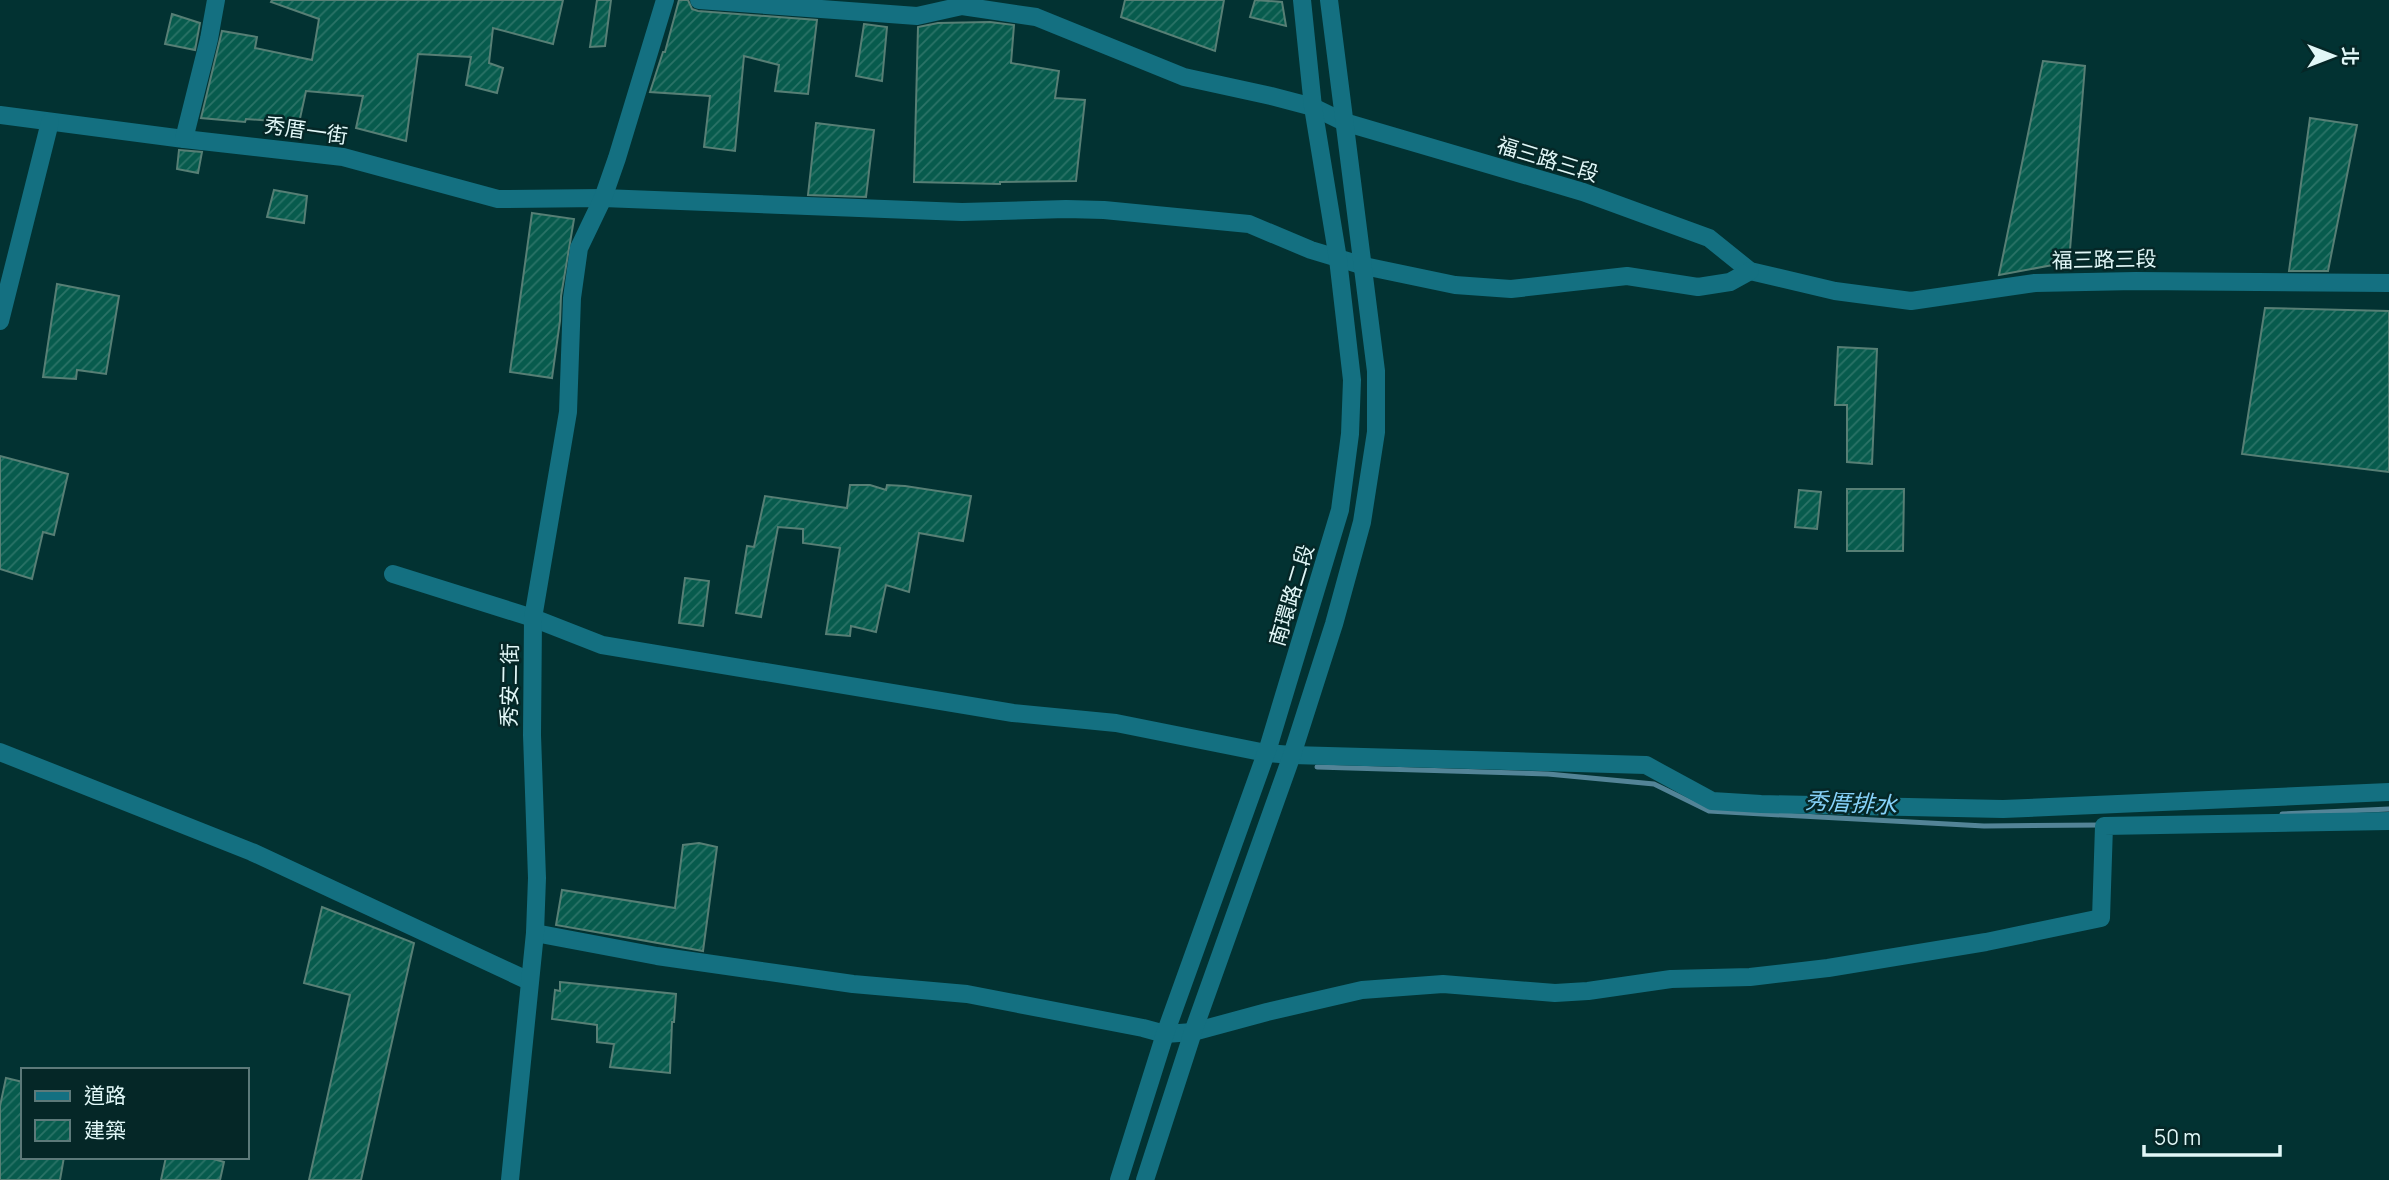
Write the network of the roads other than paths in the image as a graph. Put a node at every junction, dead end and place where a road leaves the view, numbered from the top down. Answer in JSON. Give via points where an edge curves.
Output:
{"nodes":[{"id":1,"x":216,"y":0,"type":"edge"},
{"id":2,"x":665,"y":0,"type":"edge"},
{"id":3,"x":699,"y":0,"type":"edge"},
{"id":4,"x":1302,"y":0,"type":"edge"},
{"id":5,"x":1329,"y":0,"type":"edge"},
{"id":6,"x":962,"y":3,"type":"edge"},
{"id":7,"x":1313,"y":107,"type":"junction"},
{"id":8,"x":0,"y":115,"type":"edge"},
{"id":9,"x":50,"y":122,"type":"junction"},
{"id":10,"x":1344,"y":122,"type":"junction"},
{"id":11,"x":184,"y":139,"type":"junction"},
{"id":12,"x":603,"y":198,"type":"junction"},
{"id":13,"x":1338,"y":259,"type":"junction"},
{"id":14,"x":1364,"y":266,"type":"junction"},
{"id":15,"x":1750,"y":271,"type":"junction"},
{"id":16,"x":2389,"y":283,"type":"edge"},
{"id":17,"x":0,"y":321,"type":"edge"},
{"id":18,"x":393,"y":574,"type":"dead end"},
{"id":19,"x":533,"y":618,"type":"junction"},
{"id":20,"x":0,"y":752,"type":"edge"},
{"id":21,"x":1266,"y":752,"type":"junction"},
{"id":22,"x":1292,"y":755,"type":"junction"},
{"id":23,"x":2389,"y":792,"type":"edge"},
{"id":24,"x":2215,"y":799,"type":"junction"},
{"id":25,"x":2389,"y":821,"type":"edge"},
{"id":26,"x":2218,"y":824,"type":"junction"},
{"id":27,"x":535,"y":933,"type":"junction"},
{"id":28,"x":529,"y":981,"type":"junction"},
{"id":29,"x":1193,"y":1032,"type":"junction"},
{"id":30,"x":1166,"y":1034,"type":"junction"},
{"id":31,"x":510,"y":1180,"type":"edge"},
{"id":32,"x":1119,"y":1180,"type":"edge"},
{"id":33,"x":1144,"y":1180,"type":"edge"}],
"edges":[{"from":1,"to":11,"type":"street"},
{"from":2,"to":12,"type":"street","name":"秀安二街"},
{"from":3,"to":6,"type":"street","name":"福三路三段","via":[[917,16]]},
{"from":4,"to":7,"type":"street","name":"南環路二段"},
{"from":5,"to":10,"type":"street"},
{"from":6,"to":7,"type":"street","name":"福三路三段","via":[[1036,17],[1184,77]]},
{"from":7,"to":10,"type":"street","name":"福三路三段"},
{"from":7,"to":13,"type":"street","name":"南環路二段"},
{"from":8,"to":9,"type":"street","name":"秀厝一街"},
{"from":9,"to":11,"type":"street","name":"秀厝一街"},
{"from":9,"to":17,"type":"street"},
{"from":10,"to":14,"type":"street"},
{"from":10,"to":15,"type":"street","name":"福三路三段","via":[[1583,192],[1709,238]]},
{"from":11,"to":12,"type":"street","name":"秀厝一街","via":[[343,156],[498,199]]},
{"from":12,"to":13,"type":"street","name":"秀厝一街","via":[[962,212],[1104,210],[1249,224]]},
{"from":12,"to":19,"type":"street","name":"秀安二街","via":[[579,248],[572,298],[568,412]]},
{"from":13,"to":14,"type":"street","name":"秀厝一街"},
{"from":13,"to":21,"type":"street","name":"南環路二段","via":[[1352,380],[1340,510]]},
{"from":14,"to":15,"type":"street","name":"秀厝一街","via":[[1455,285],[1511,289],[1627,276],[1698,287],[1730,282]]},
{"from":14,"to":22,"type":"street","via":[[1376,371],[1376,432],[1362,522]]},
{"from":15,"to":16,"type":"street","name":"福三路三段","via":[[1835,291],[1911,302],[2035,283]]},
{"from":18,"to":19,"type":"street"},
{"from":19,"to":21,"type":"street","via":[[602,645],[1013,713],[1116,723]]},
{"from":19,"to":27,"type":"street","name":"秀安二街"},
{"from":20,"to":28,"type":"street","via":[[252,852]]},
{"from":21,"to":22,"type":"street"},
{"from":21,"to":30,"type":"street","name":"南環路二段"},
{"from":22,"to":24,"type":"street","via":[[1646,765],[1712,801],[1761,804],[2003,809]]},
{"from":22,"to":29,"type":"street"},
{"from":23,"to":24,"type":"street"},
{"from":24,"to":26,"type":"street"},
{"from":25,"to":26,"type":"street"},
{"from":26,"to":29,"type":"street","via":[[2104,826],[2101,918],[1986,942],[1828,968],[1671,979],[1588,991],[1555,993],[1443,984],[1362,990]]},
{"from":27,"to":28,"type":"street","name":"秀安二街"},
{"from":27,"to":30,"type":"street","via":[[853,984],[967,994]]},
{"from":28,"to":31,"type":"street","name":"秀安二街"},
{"from":29,"to":30,"type":"street"},
{"from":29,"to":33,"type":"street"},
{"from":30,"to":32,"type":"street","name":"南環路二段"}]}
